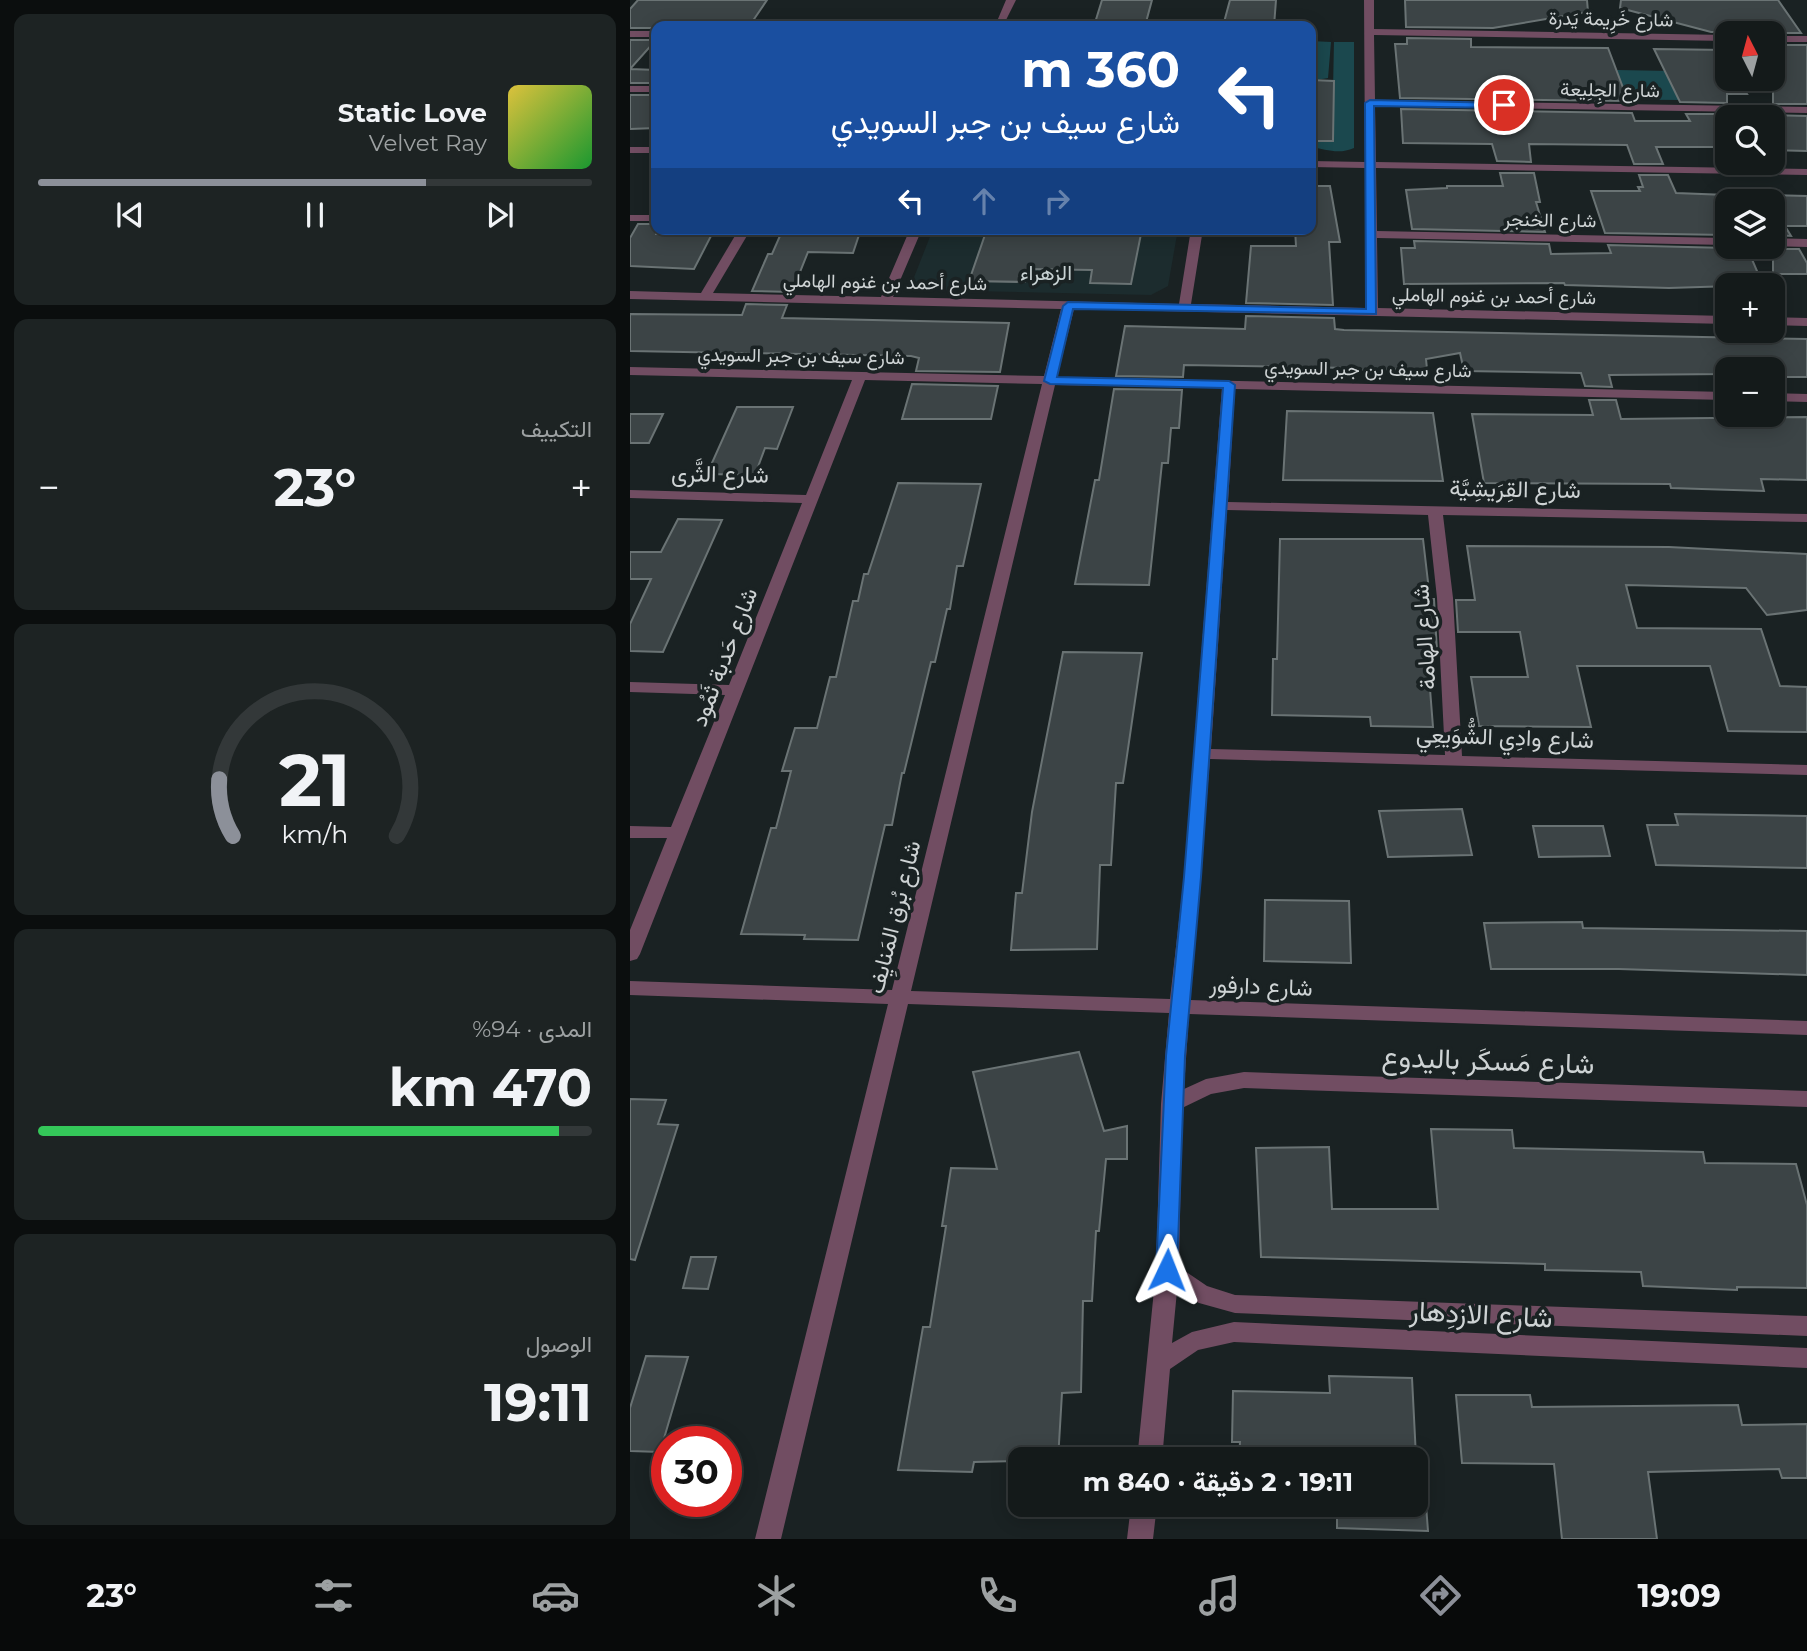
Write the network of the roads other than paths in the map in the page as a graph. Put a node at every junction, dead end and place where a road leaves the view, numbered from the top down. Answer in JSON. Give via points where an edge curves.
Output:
{"nodes":[{"id":1,"x":1011,"y":0,"type":"edge"},
{"id":2,"x":1368,"y":0,"type":"edge"},
{"id":3,"x":1001,"y":21,"type":"edge"},
{"id":4,"x":1369,"y":32,"type":"junction"},
{"id":5,"x":630,"y":34,"type":"edge"},
{"id":6,"x":651,"y":34,"type":"edge"},
{"id":7,"x":1715,"y":38,"type":"edge"},
{"id":8,"x":1785,"y":39,"type":"edge"},
{"id":9,"x":1807,"y":39,"type":"edge"},
{"id":10,"x":630,"y":89,"type":"edge"},
{"id":11,"x":651,"y":89,"type":"edge"},
{"id":12,"x":1370,"y":103,"type":"junction"},
{"id":13,"x":1807,"y":110,"type":"edge"},
{"id":14,"x":630,"y":150,"type":"edge"},
{"id":15,"x":651,"y":150,"type":"edge"},
{"id":16,"x":1316,"y":164,"type":"edge"},
{"id":17,"x":1370,"y":165,"type":"junction"},
{"id":18,"x":1807,"y":172,"type":"edge"},
{"id":19,"x":630,"y":218,"type":"edge"},
{"id":20,"x":651,"y":218,"type":"edge"},
{"id":21,"x":1371,"y":234,"type":"junction"},
{"id":22,"x":742,"y":235,"type":"edge"},
{"id":23,"x":913,"y":235,"type":"edge"},
{"id":24,"x":1195,"y":235,"type":"edge"},
{"id":25,"x":1715,"y":241,"type":"edge"},
{"id":26,"x":1785,"y":242,"type":"edge"},
{"id":27,"x":1807,"y":243,"type":"edge"},
{"id":28,"x":630,"y":295,"type":"edge"},
{"id":29,"x":705,"y":297,"type":"junction"},
{"id":30,"x":885,"y":302,"type":"junction"},
{"id":31,"x":1068,"y":306,"type":"junction"},
{"id":32,"x":1184,"y":308,"type":"junction"},
{"id":33,"x":1372,"y":312,"type":"junction"},
{"id":34,"x":1715,"y":320,"type":"edge"},
{"id":35,"x":1785,"y":321,"type":"edge"},
{"id":36,"x":1807,"y":322,"type":"edge"},
{"id":37,"x":630,"y":371,"type":"edge"},
{"id":38,"x":860,"y":377,"type":"junction"},
{"id":39,"x":1050,"y":381,"type":"junction"},
{"id":40,"x":1229,"y":385,"type":"junction"},
{"id":41,"x":1715,"y":396,"type":"edge"},
{"id":42,"x":1785,"y":397,"type":"edge"},
{"id":43,"x":1807,"y":398,"type":"edge"},
{"id":44,"x":630,"y":494,"type":"edge"},
{"id":45,"x":809,"y":499,"type":"junction"},
{"id":46,"x":1222,"y":506,"type":"junction"},
{"id":47,"x":1435,"y":510,"type":"junction"},
{"id":48,"x":1807,"y":518,"type":"edge"},
{"id":49,"x":630,"y":687,"type":"edge"},
{"id":50,"x":737,"y":690,"type":"junction"},
{"id":51,"x":1202,"y":754,"type":"junction"},
{"id":52,"x":1454,"y":760,"type":"junction"},
{"id":53,"x":1807,"y":770,"type":"edge"},
{"id":54,"x":630,"y":832,"type":"edge"},
{"id":55,"x":678,"y":833,"type":"junction"},
{"id":56,"x":630,"y":954,"type":"edge"},
{"id":57,"x":630,"y":988,"type":"edge"},
{"id":58,"x":900,"y":995,"type":"junction"},
{"id":59,"x":1179,"y":1007,"type":"junction"},
{"id":60,"x":1807,"y":1028,"type":"edge"},
{"id":61,"x":1807,"y":1099,"type":"edge"},
{"id":62,"x":1172,"y":1104,"type":"junction"},
{"id":63,"x":1167,"y":1270,"type":"junction"},
{"id":64,"x":1807,"y":1326,"type":"edge"},
{"id":65,"x":1807,"y":1358,"type":"edge"},
{"id":66,"x":1160,"y":1363,"type":"junction"},
{"id":67,"x":1150,"y":1447,"type":"edge"},
{"id":68,"x":1143,"y":1517,"type":"edge"},
{"id":69,"x":768,"y":1539,"type":"edge"},
{"id":70,"x":1140,"y":1539,"type":"edge"}],
"edges":[{"from":1,"to":3,"type":"street"},
{"from":2,"to":4,"type":"street"},
{"from":4,"to":7,"type":"street","name":"شارع خَرِيمة يَدرة"},
{"from":4,"to":12,"type":"street"},
{"from":5,"to":6,"type":"street"},
{"from":8,"to":9,"type":"street"},
{"from":10,"to":11,"type":"street"},
{"from":12,"to":13,"type":"street","name":"شارع الجِلِيعة"},
{"from":12,"to":17,"type":"street"},
{"from":14,"to":15,"type":"street"},
{"from":16,"to":17,"type":"street"},
{"from":17,"to":18,"type":"street"},
{"from":17,"to":21,"type":"street"},
{"from":19,"to":20,"type":"street"},
{"from":21,"to":25,"type":"street","name":"شارع الخنجر"},
{"from":21,"to":33,"type":"street"},
{"from":22,"to":29,"type":"street"},
{"from":23,"to":30,"type":"street"},
{"from":24,"to":32,"type":"street"},
{"from":26,"to":27,"type":"street"},
{"from":28,"to":29,"type":"street","name":"شارع أحمد بن غنوم الهاملي"},
{"from":29,"to":30,"type":"street","name":"شارع أحمد بن غنوم الهاملي"},
{"from":30,"to":31,"type":"street","name":"شارع أحمد بن غنوم الهاملي"},
{"from":31,"to":32,"type":"street","name":"شارع أحمد بن غنوم الهاملي"},
{"from":31,"to":39,"type":"street","name":"شارع بُرق المَنايِف"},
{"from":32,"to":33,"type":"street","name":"شارع أحمد بن غنوم الهاملي"},
{"from":33,"to":34,"type":"street","name":"شارع أحمد بن غنوم الهاملي"},
{"from":35,"to":36,"type":"street"},
{"from":37,"to":38,"type":"street","name":"شارع سيف بن جبر السويدي"},
{"from":38,"to":39,"type":"street","name":"شارع سيف بن جبر السويدي"},
{"from":38,"to":45,"type":"street","name":"شارع حَدبة ثَمُود"},
{"from":39,"to":40,"type":"street","name":"شارع سيف بن جبر السويدي"},
{"from":39,"to":58,"type":"street","name":"شارع بُرق المَنايِف"},
{"from":40,"to":41,"type":"street","name":"شارع سيف بن جبر السويدي"},
{"from":40,"to":46,"type":"street"},
{"from":42,"to":43,"type":"street"},
{"from":44,"to":45,"type":"street","name":"شارع الثَّرى"},
{"from":45,"to":50,"type":"street","name":"شارع حَدبة ثَمُود"},
{"from":46,"to":47,"type":"street","name":"شارع القِرَيشِيَّة"},
{"from":46,"to":51,"type":"street"},
{"from":47,"to":48,"type":"street","name":"شارع القِرَيشِيَّة"},
{"from":47,"to":52,"type":"street","name":"شارع الهامة","via":[[1446,598]]},
{"from":49,"to":50,"type":"street"},
{"from":50,"to":55,"type":"street","name":"شارع حَدبة ثَمُود"},
{"from":51,"to":52,"type":"street","name":"شارع وادِي الشُّوَيعِي"},
{"from":51,"to":59,"type":"street"},
{"from":52,"to":53,"type":"street","name":"شارع وادِي الشُّوَيعِي"},
{"from":54,"to":55,"type":"street"},
{"from":55,"to":56,"type":"street","name":"شارع حَدبة ثَمُود"},
{"from":57,"to":58,"type":"street","name":"شارع دارفور"},
{"from":58,"to":59,"type":"street","name":"شارع دارفور"},
{"from":58,"to":69,"type":"street","name":"شارع بُرق المَنايِف"},
{"from":59,"to":60,"type":"street","name":"شارع دارفور"},
{"from":59,"to":62,"type":"street"},
{"from":61,"to":62,"type":"street","name":"شارع مَسكَر باليدوع","via":[[1244,1080],[1206,1087]]},
{"from":62,"to":63,"type":"street"},
{"from":63,"to":64,"type":"street","name":"شارع الازدِهار","via":[[1196,1293],[1235,1304]]},
{"from":63,"to":66,"type":"street"},
{"from":65,"to":66,"type":"street","name":"شارع الازدِهار","via":[[1234,1332],[1192,1342]]},
{"from":66,"to":67,"type":"street"},
{"from":68,"to":70,"type":"street"}]}
